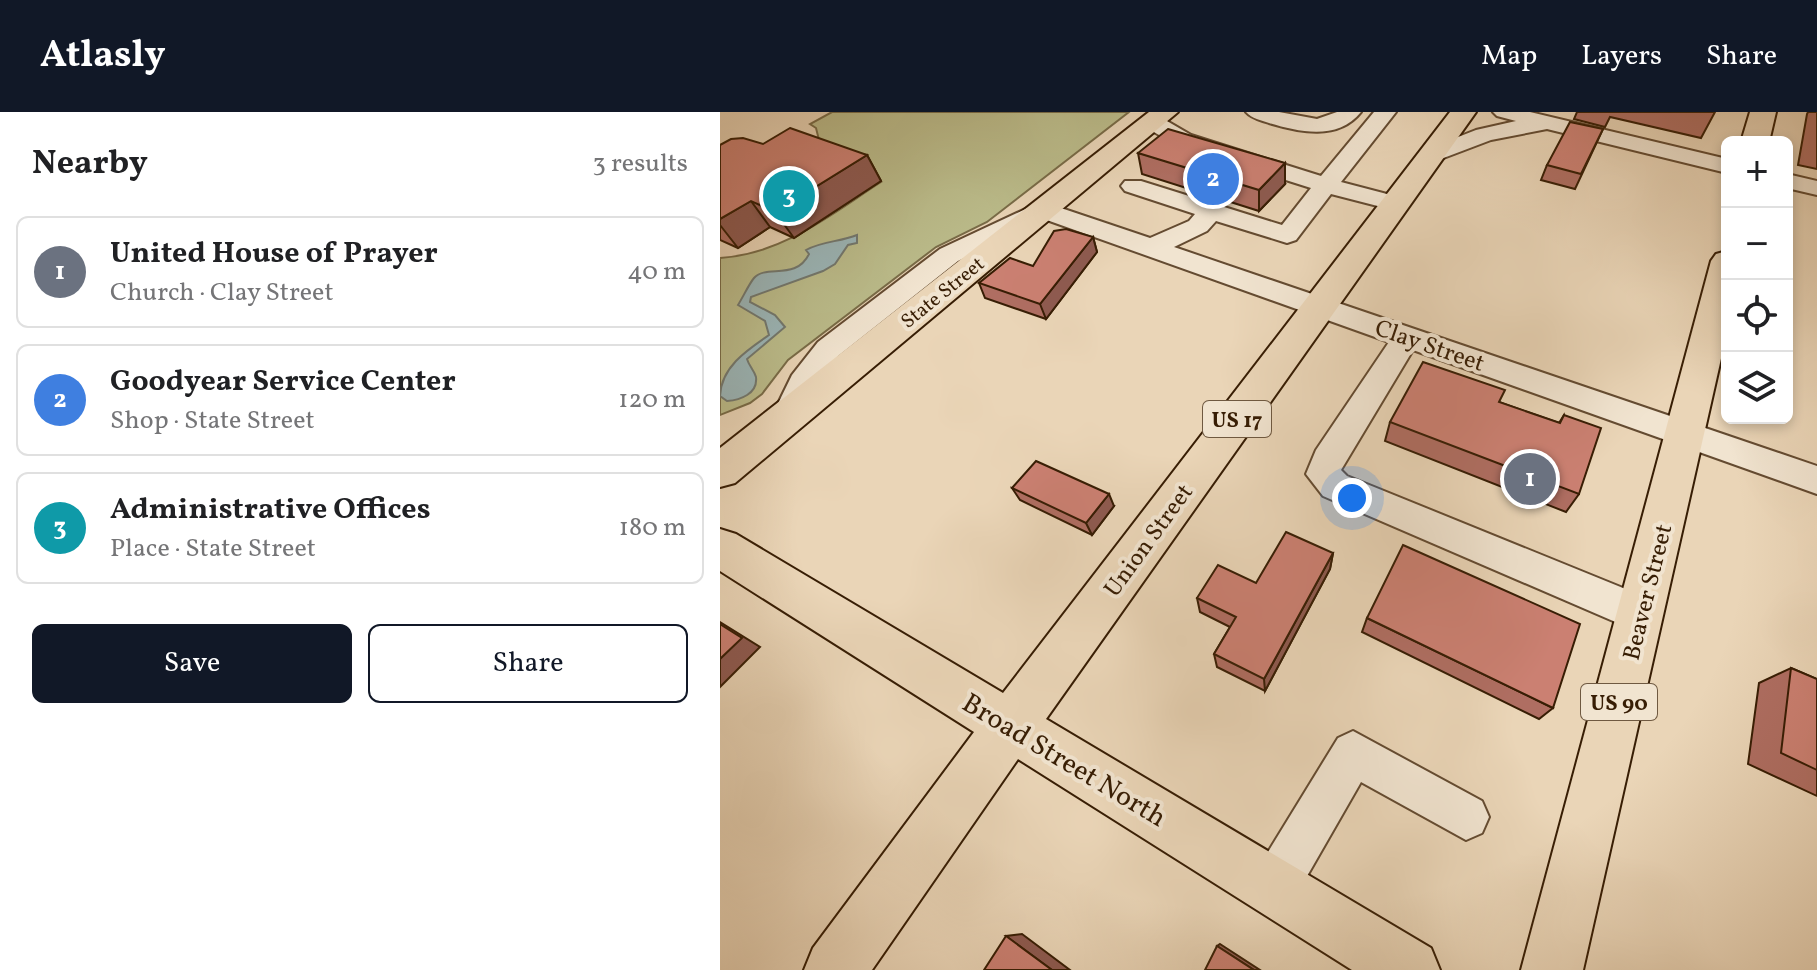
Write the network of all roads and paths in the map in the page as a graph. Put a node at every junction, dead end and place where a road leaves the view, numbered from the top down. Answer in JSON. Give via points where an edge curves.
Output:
{"nodes":[{"id":1,"x":1350,"y":112,"type":"edge"},
{"id":2,"x":1385,"y":112,"type":"edge"},
{"id":3,"x":1463,"y":112,"type":"edge"},
{"id":4,"x":1504,"y":112,"type":"edge"},
{"id":5,"x":1763,"y":112,"type":"edge"},
{"id":6,"x":1263,"y":113,"type":"edge"},
{"id":7,"x":1158,"y":117,"type":"edge"},
{"id":8,"x":1571,"y":128,"type":"junction"},
{"id":9,"x":1757,"y":136,"type":"edge"},
{"id":10,"x":1433,"y":155,"type":"junction"},
{"id":11,"x":1721,"y":165,"type":"edge"},
{"id":12,"x":1793,"y":182,"type":"edge"},
{"id":13,"x":1326,"y":185,"type":"junction"},
{"id":14,"x":1133,"y":186,"type":"dead end"},
{"id":15,"x":1817,"y":188,"type":"edge"},
{"id":16,"x":1397,"y":204,"type":"junction"},
{"id":17,"x":1043,"y":210,"type":"junction"},
{"id":18,"x":1205,"y":219,"type":"junction"},
{"id":19,"x":1150,"y":248,"type":"junction"},
{"id":20,"x":1192,"y":263,"type":"junction"},
{"id":21,"x":1722,"y":280,"type":"edge"},
{"id":22,"x":1320,"y":308,"type":"junction"},
{"id":23,"x":1407,"y":337,"type":"junction"},
{"id":24,"x":787,"y":418,"type":"junction"},
{"id":25,"x":1684,"y":433,"type":"junction"},
{"id":26,"x":720,"y":439,"type":"edge"},
{"id":27,"x":720,"y":471,"type":"edge"},
{"id":28,"x":1817,"y":480,"type":"edge"},
{"id":29,"x":720,"y":548,"type":"edge"},
{"id":30,"x":1641,"y":614,"type":"junction"},
{"id":31,"x":1010,"y":726,"type":"junction"},
{"id":32,"x":1466,"y":817,"type":"dead end"},
{"id":33,"x":1274,"y":887,"type":"junction"},
{"id":34,"x":835,"y":970,"type":"edge"},
{"id":35,"x":1409,"y":970,"type":"edge"},
{"id":36,"x":1552,"y":970,"type":"edge"}],
"edges":[{"from":1,"to":6,"type":"street","via":[[1325,126]]},
{"from":2,"to":13,"type":"street"},
{"from":3,"to":10,"type":"main road","name":"Union Street","number":"US 17"},
{"from":4,"to":8,"type":"street"},
{"from":5,"to":9,"type":"main road"},
{"from":7,"to":13,"type":"street","via":[[1183,140]]},
{"from":7,"to":17,"type":"main road","name":"State Street"},
{"from":8,"to":10,"type":"street","via":[[1504,128]]},
{"from":8,"to":11,"type":"street"},
{"from":10,"to":16,"type":"main road","name":"Union Street","number":"US 17"},
{"from":12,"to":15,"type":"street"},
{"from":13,"to":16,"type":"street"},
{"from":13,"to":18,"type":"street","via":[[1287,235]]},
{"from":14,"to":18,"type":"street"},
{"from":16,"to":22,"type":"main road","name":"Union Street","number":"US 17"},
{"from":17,"to":19,"type":"street","name":"Clay Street"},
{"from":17,"to":24,"type":"main road","name":"State Street"},
{"from":18,"to":19,"type":"street"},
{"from":18,"to":20,"type":"street"},
{"from":19,"to":20,"type":"street","name":"Clay Street"},
{"from":20,"to":22,"type":"street","name":"Clay Street"},
{"from":21,"to":25,"type":"main road","name":"Beaver Street","number":"US 90"},
{"from":22,"to":23,"type":"street","name":"Clay Street"},
{"from":22,"to":31,"type":"main road","name":"Union Street","number":"US 17"},
{"from":23,"to":25,"type":"street","name":"Clay Street"},
{"from":23,"to":30,"type":"street","via":[[1323,474],[1335,486]]},
{"from":24,"to":26,"type":"main road"},
{"from":24,"to":27,"type":"main road","name":"State Street"},
{"from":25,"to":28,"type":"street","name":"Clay Street"},
{"from":25,"to":30,"type":"main road","name":"Beaver Street","number":"US 90"},
{"from":29,"to":31,"type":"main road","name":"Broad Street North"},
{"from":30,"to":36,"type":"main road","name":"Beaver Street","number":"US 90"},
{"from":31,"to":33,"type":"main road","name":"Broad Street North"},
{"from":31,"to":34,"type":"main road","name":"Union Street","number":"US 17"},
{"from":32,"to":33,"type":"street","via":[[1353,753]]},
{"from":33,"to":35,"type":"main road","name":"Broad Street North"}]}
